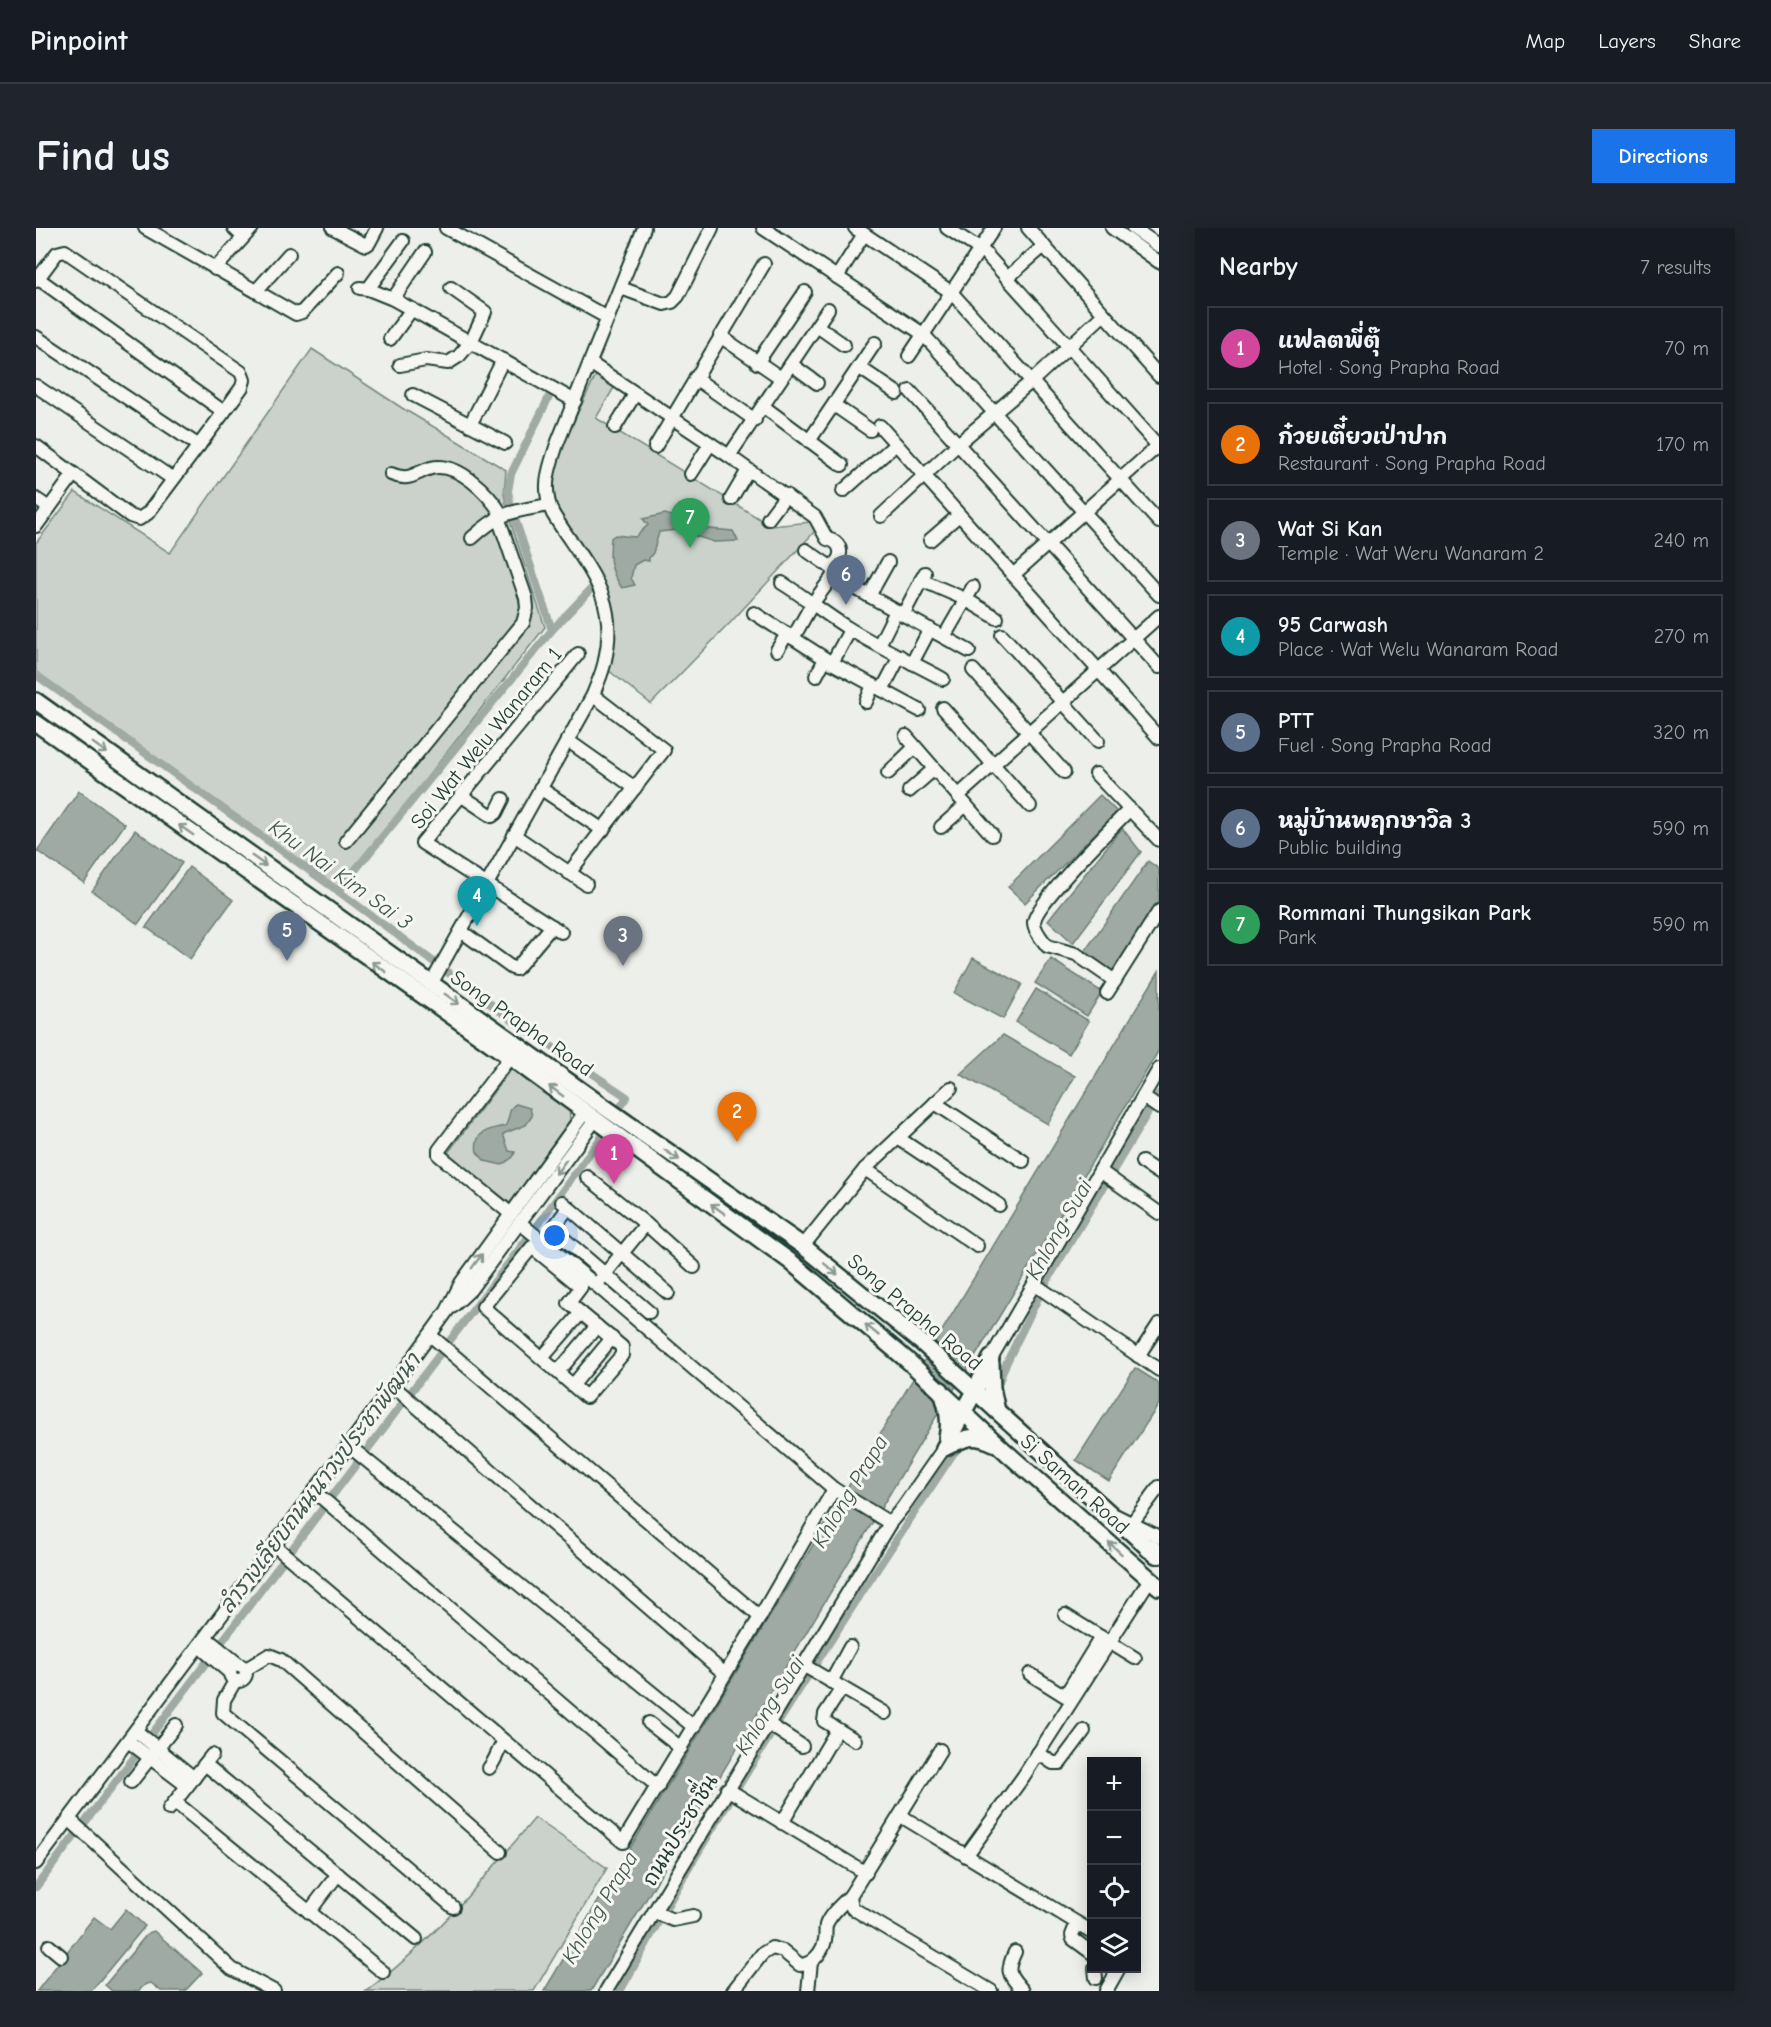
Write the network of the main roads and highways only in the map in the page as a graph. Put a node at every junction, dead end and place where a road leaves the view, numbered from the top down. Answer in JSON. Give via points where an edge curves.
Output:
{"nodes":[{"id":1,"x":36,"y":701,"type":"edge"},
{"id":2,"x":36,"y":723,"type":"edge"},
{"id":3,"x":72,"y":729,"type":"junction"},
{"id":4,"x":63,"y":742,"type":"junction"},
{"id":5,"x":601,"y":1116,"type":"junction"},
{"id":6,"x":709,"y":1180,"type":"junction"},
{"id":7,"x":699,"y":1195,"type":"junction"},
{"id":8,"x":925,"y":1346,"type":"junction"},
{"id":9,"x":991,"y":1358,"type":"junction"},
{"id":10,"x":912,"y":1364,"type":"junction"},
{"id":11,"x":965,"y":1376,"type":"junction"},
{"id":12,"x":975,"y":1391,"type":"junction"},
{"id":13,"x":946,"y":1398,"type":"junction"},
{"id":14,"x":964,"y":1411,"type":"junction"},
{"id":15,"x":997,"y":1411,"type":"junction"},
{"id":16,"x":1016,"y":1428,"type":"junction"},
{"id":17,"x":1000,"y":1445,"type":"junction"},
{"id":18,"x":944,"y":1448,"type":"junction"},
{"id":19,"x":1156,"y":1549,"type":"edge"},
{"id":20,"x":1154,"y":1583,"type":"edge"}],
"edges":[{"from":1,"to":3,"type":"main road","name":"Song Prapha Road"},
{"from":2,"to":4,"type":"main road","name":"Song Prapha Road"},
{"from":3,"to":4,"type":"main road"},
{"from":3,"to":5,"type":"main road","name":"Song Prapha Road","one_way":true,"via":[[436,975]]},
{"from":5,"to":4,"type":"main road","name":"Song Prapha Road","one_way":true,"via":[[510,1057]]},
{"from":5,"to":6,"type":"main road","name":"Song Prapha Road","one_way":true,"via":[[624,1121]]},
{"from":5,"to":7,"type":"main road","name":"Song Prapha Road"},
{"from":6,"to":7,"type":"main road"},
{"from":6,"to":8,"type":"main road","name":"Song Prapha Road","one_way":true,"via":[[803,1246]]},
{"from":10,"to":7,"type":"main road","name":"Song Prapha Road","one_way":true,"via":[[791,1262]]},
{"from":8,"to":10,"type":"main road"},
{"from":8,"to":11,"type":"main road","name":"Song Prapha Road"},
{"from":9,"to":11,"type":"main road","via":[[980,1370]]},
{"from":9,"to":12,"type":"main road"},
{"from":9,"to":15,"type":"main road"},
{"from":10,"to":13,"type":"main road","name":"Song Prapha Road"},
{"from":11,"to":12,"type":"main road","name":"Song Prapha Road"},
{"from":12,"to":14,"type":"main road"},
{"from":12,"to":15,"type":"main road","name":"Si Saman Road"},
{"from":13,"to":14,"type":"main road","name":"Song Prapha Road"},
{"from":13,"to":18,"type":"main road","via":[[949,1426]]},
{"from":14,"to":17,"type":"main road","name":"Si Saman Road"},
{"from":14,"to":18,"type":"main road"},
{"from":15,"to":16,"type":"main road","name":"Si Saman Road"},
{"from":16,"to":17,"type":"main road","via":[[1009,1441]]},
{"from":16,"to":19,"type":"main road","name":"Si Saman Road"},
{"from":17,"to":18,"type":"main road","via":[[968,1437]]},
{"from":20,"to":17,"type":"main road","name":"Si Saman Road","one_way":true}]}
